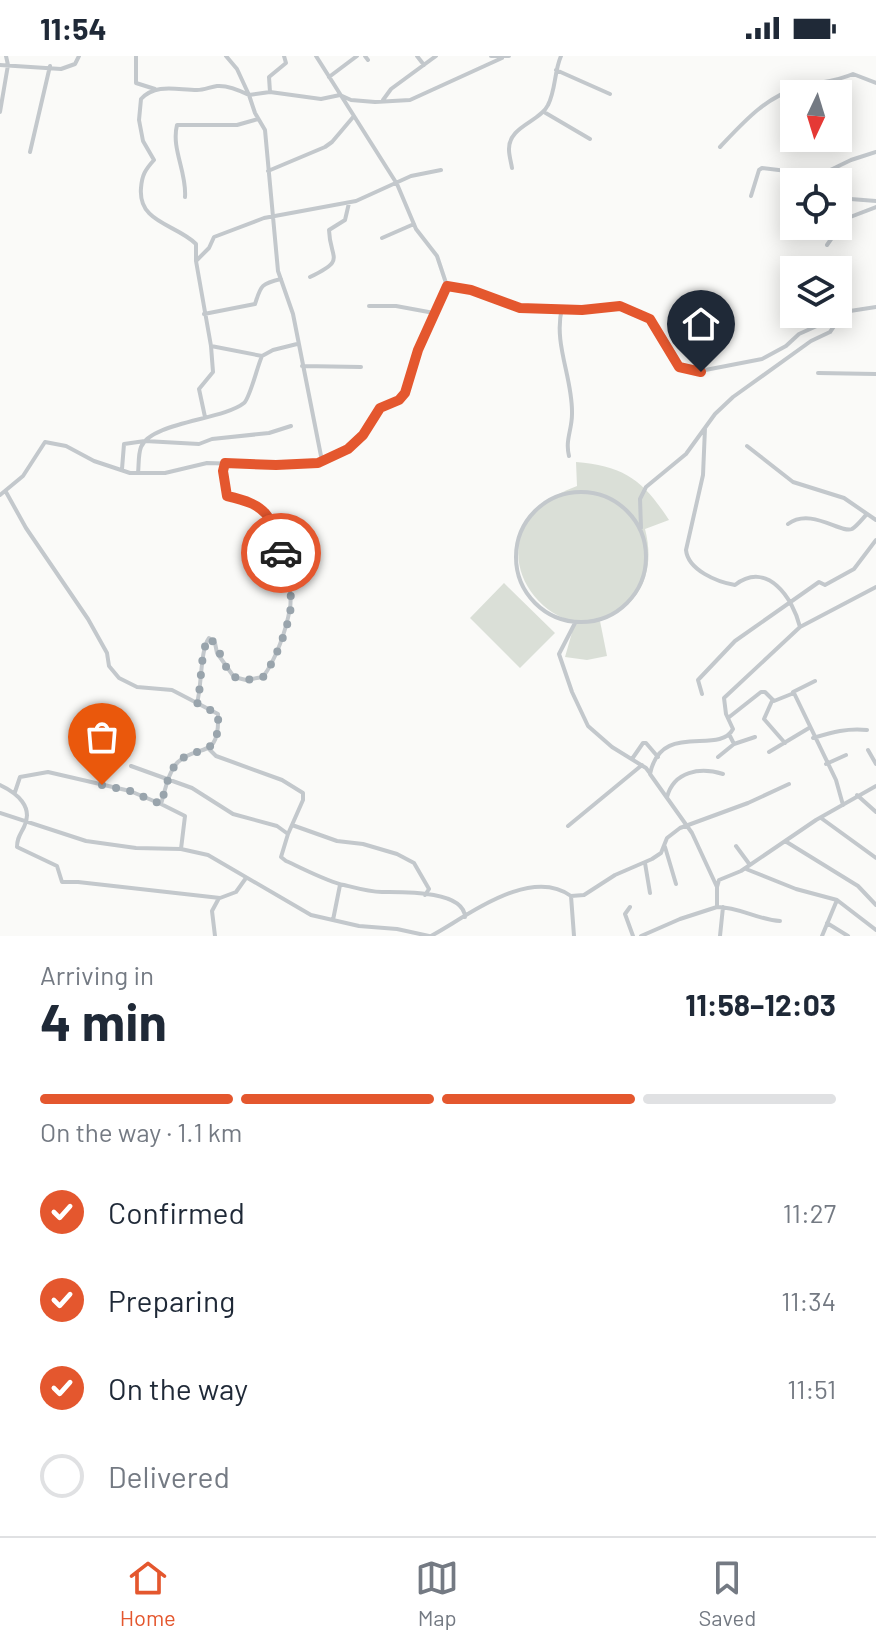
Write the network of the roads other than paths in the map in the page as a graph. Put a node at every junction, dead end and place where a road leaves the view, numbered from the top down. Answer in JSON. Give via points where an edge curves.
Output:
{"nodes":[{"id":1,"x":6,"y":56,"type":"edge"},
{"id":2,"x":79,"y":56,"type":"edge"},
{"id":3,"x":136,"y":56,"type":"edge"},
{"id":4,"x":226,"y":56,"type":"edge"},
{"id":5,"x":284,"y":56,"type":"edge"},
{"id":6,"x":316,"y":56,"type":"edge"},
{"id":7,"x":357,"y":56,"type":"edge"},
{"id":8,"x":417,"y":56,"type":"edge"},
{"id":9,"x":436,"y":56,"type":"edge"},
{"id":10,"x":491,"y":56,"type":"edge"},
{"id":11,"x":509,"y":56,"type":"edge"},
{"id":12,"x":561,"y":56,"type":"edge"},
{"id":13,"x":502,"y":58,"type":"edge"},
{"id":14,"x":0,"y":65,"type":"edge"},
{"id":15,"x":8,"y":65,"type":"junction"},
{"id":16,"x":424,"y":65,"type":"junction"},
{"id":17,"x":50,"y":66,"type":"junction"},
{"id":18,"x":556,"y":70,"type":"junction"},
{"id":19,"x":329,"y":77,"type":"junction"},
{"id":20,"x":839,"y":80,"type":"edge"},
{"id":21,"x":876,"y":83,"type":"edge"},
{"id":22,"x":157,"y":89,"type":"junction"},
{"id":23,"x":269,"y":92,"type":"junction"},
{"id":24,"x":610,"y":94,"type":"dead end"},
{"id":25,"x":249,"y":95,"type":"junction"},
{"id":26,"x":340,"y":95,"type":"junction"},
{"id":27,"x":780,"y":96,"type":"edge"},
{"id":28,"x":383,"y":100,"type":"junction"},
{"id":29,"x":0,"y":112,"type":"edge"},
{"id":30,"x":544,"y":112,"type":"junction"},
{"id":31,"x":354,"y":116,"type":"junction"},
{"id":32,"x":258,"y":119,"type":"junction"},
{"id":33,"x":590,"y":139,"type":"dead end"},
{"id":34,"x":720,"y":147,"type":"dead end"},
{"id":35,"x":508,"y":148,"type":"junction"},
{"id":36,"x":30,"y":152,"type":"dead end"},
{"id":37,"x":876,"y":152,"type":"edge"},
{"id":38,"x":502,"y":154,"type":"dead end"},
{"id":39,"x":512,"y":168,"type":"dead end"},
{"id":40,"x":834,"y":168,"type":"edge"},
{"id":41,"x":441,"y":170,"type":"dead end"},
{"id":42,"x":268,"y":171,"type":"junction"},
{"id":43,"x":780,"y":171,"type":"edge"},
{"id":44,"x":396,"y":183,"type":"junction"},
{"id":45,"x":751,"y":196,"type":"dead end"},
{"id":46,"x":185,"y":197,"type":"dead end"},
{"id":47,"x":852,"y":199,"type":"edge"},
{"id":48,"x":876,"y":201,"type":"edge"},
{"id":49,"x":349,"y":203,"type":"junction"},
{"id":50,"x":876,"y":207,"type":"edge"},
{"id":51,"x":274,"y":216,"type":"junction"},
{"id":52,"x":414,"y":224,"type":"junction"},
{"id":53,"x":382,"y":238,"type":"dead end"},
{"id":54,"x":827,"y":245,"type":"dead end"},
{"id":55,"x":196,"y":261,"type":"junction"},
{"id":56,"x":310,"y":277,"type":"dead end"},
{"id":57,"x":281,"y":279,"type":"junction"},
{"id":58,"x":447,"y":286,"type":"junction"},
{"id":59,"x":369,"y":306,"type":"dead end"},
{"id":60,"x":876,"y":307,"type":"edge"},
{"id":61,"x":562,"y":308,"type":"junction"},
{"id":62,"x":852,"y":312,"type":"edge"},
{"id":63,"x":434,"y":313,"type":"junction"},
{"id":64,"x":204,"y":314,"type":"junction"},
{"id":65,"x":814,"y":328,"type":"edge"},
{"id":66,"x":833,"y":328,"type":"edge"},
{"id":67,"x":298,"y":344,"type":"junction"},
{"id":68,"x":211,"y":346,"type":"junction"},
{"id":69,"x":262,"y":356,"type":"junction"},
{"id":70,"x":302,"y":366,"type":"junction"},
{"id":71,"x":361,"y":367,"type":"dead end"},
{"id":72,"x":818,"y":373,"type":"dead end"},
{"id":73,"x":876,"y":374,"type":"edge"},
{"id":74,"x":205,"y":417,"type":"junction"},
{"id":75,"x":291,"y":426,"type":"dead end"},
{"id":76,"x":705,"y":428,"type":"junction"},
{"id":77,"x":145,"y":441,"type":"junction"},
{"id":78,"x":747,"y":446,"type":"dead end"},
{"id":79,"x":569,"y":456,"type":"dead end"},
{"id":80,"x":322,"y":461,"type":"junction"},
{"id":81,"x":225,"y":463,"type":"junction"},
{"id":82,"x":122,"y":469,"type":"junction"},
{"id":83,"x":138,"y":473,"type":"junction"},
{"id":84,"x":6,"y":492,"type":"junction"},
{"id":85,"x":0,"y":495,"type":"edge"},
{"id":86,"x":867,"y":514,"type":"junction"},
{"id":87,"x":876,"y":520,"type":"edge"},
{"id":88,"x":788,"y":524,"type":"dead end"},
{"id":89,"x":641,"y":530,"type":"junction"},
{"id":90,"x":876,"y":540,"type":"edge"},
{"id":91,"x":876,"y":587,"type":"edge"},
{"id":92,"x":790,"y":601,"type":"junction"},
{"id":93,"x":575,"y":623,"type":"junction"},
{"id":94,"x":800,"y":627,"type":"junction"},
{"id":95,"x":815,"y":681,"type":"dead end"},
{"id":96,"x":793,"y":692,"type":"junction"},
{"id":97,"x":702,"y":694,"type":"dead end"},
{"id":98,"x":772,"y":701,"type":"junction"},
{"id":99,"x":197,"y":703,"type":"junction"},
{"id":100,"x":728,"y":718,"type":"junction"},
{"id":101,"x":809,"y":728,"type":"junction"},
{"id":102,"x":867,"y":730,"type":"dead end"},
{"id":103,"x":730,"y":736,"type":"junction"},
{"id":104,"x":755,"y":737,"type":"dead end"},
{"id":105,"x":813,"y":738,"type":"junction"},
{"id":106,"x":785,"y":743,"type":"junction"},
{"id":107,"x":734,"y":744,"type":"junction"},
{"id":108,"x":209,"y":749,"type":"junction"},
{"id":109,"x":868,"y":750,"type":"dead end"},
{"id":110,"x":769,"y":752,"type":"dead end"},
{"id":111,"x":846,"y":755,"type":"dead end"},
{"id":112,"x":658,"y":757,"type":"junction"},
{"id":113,"x":718,"y":757,"type":"dead end"},
{"id":114,"x":632,"y":759,"type":"junction"},
{"id":115,"x":826,"y":764,"type":"junction"},
{"id":116,"x":876,"y":764,"type":"edge"},
{"id":117,"x":642,"y":765,"type":"junction"},
{"id":118,"x":131,"y":766,"type":"dead end"},
{"id":119,"x":650,"y":774,"type":"junction"},
{"id":120,"x":723,"y":774,"type":"dead end"},
{"id":121,"x":168,"y":779,"type":"junction"},
{"id":122,"x":789,"y":784,"type":"dead end"},
{"id":123,"x":0,"y":785,"type":"edge"},
{"id":124,"x":876,"y":786,"type":"edge"},
{"id":125,"x":15,"y":792,"type":"junction"},
{"id":126,"x":857,"y":795,"type":"junction"},
{"id":127,"x":667,"y":797,"type":"junction"},
{"id":128,"x":161,"y":804,"type":"junction"},
{"id":129,"x":843,"y":805,"type":"junction"},
{"id":130,"x":876,"y":812,"type":"edge"},
{"id":131,"x":0,"y":813,"type":"edge"},
{"id":132,"x":821,"y":818,"type":"junction"},
{"id":133,"x":26,"y":824,"type":"junction"},
{"id":134,"x":292,"y":825,"type":"junction"},
{"id":135,"x":687,"y":825,"type":"junction"},
{"id":136,"x":568,"y":826,"type":"dead end"},
{"id":137,"x":288,"y":834,"type":"junction"},
{"id":138,"x":785,"y":841,"type":"junction"},
{"id":139,"x":736,"y":846,"type":"dead end"},
{"id":140,"x":665,"y":847,"type":"junction"},
{"id":141,"x":181,"y":849,"type":"junction"},
{"id":142,"x":876,"y":858,"type":"edge"},
{"id":143,"x":645,"y":863,"type":"junction"},
{"id":144,"x":748,"y":867,"type":"junction"},
{"id":145,"x":246,"y":878,"type":"junction"},
{"id":146,"x":676,"y":884,"type":"dead end"},
{"id":147,"x":340,"y":885,"type":"junction"},
{"id":148,"x":717,"y":887,"type":"junction"},
{"id":149,"x":650,"y":893,"type":"dead end"},
{"id":150,"x":425,"y":895,"type":"junction"},
{"id":151,"x":571,"y":896,"type":"junction"},
{"id":152,"x":219,"y":898,"type":"junction"},
{"id":153,"x":837,"y":900,"type":"junction"},
{"id":154,"x":876,"y":905,"type":"edge"},
{"id":155,"x":630,"y":907,"type":"dead end"},
{"id":156,"x":720,"y":907,"type":"junction"},
{"id":157,"x":465,"y":917,"type":"junction"},
{"id":158,"x":333,"y":920,"type":"junction"},
{"id":159,"x":780,"y":921,"type":"dead end"},
{"id":160,"x":827,"y":923,"type":"junction"},
{"id":161,"x":876,"y":930,"type":"edge"},
{"id":162,"x":215,"y":936,"type":"edge"},
{"id":163,"x":430,"y":936,"type":"edge"},
{"id":164,"x":574,"y":936,"type":"edge"},
{"id":165,"x":633,"y":936,"type":"edge"},
{"id":166,"x":641,"y":936,"type":"edge"},
{"id":167,"x":720,"y":936,"type":"edge"},
{"id":168,"x":822,"y":936,"type":"edge"},
{"id":169,"x":848,"y":936,"type":"edge"}],
"edges":[{"from":1,"to":15,"type":"street"},
{"from":2,"to":17,"type":"street","via":[[75,64],[61,69]]},
{"from":3,"to":22,"type":"street","via":[[136,83]]},
{"from":4,"to":25,"type":"street"},
{"from":5,"to":23,"type":"street","via":[[286,63],[269,77]]},
{"from":6,"to":19,"type":"street"},
{"from":7,"to":19,"type":"street"},
{"from":8,"to":16,"type":"street"},
{"from":9,"to":16,"type":"street"},
{"from":10,"to":13,"type":"street"},
{"from":11,"to":13,"type":"street"},
{"from":12,"to":18,"type":"street"},
{"from":13,"to":28,"type":"street","via":[[419,97]]},
{"from":14,"to":15,"type":"street"},
{"from":15,"to":17,"type":"street"},
{"from":15,"to":29,"type":"street"},
{"from":16,"to":28,"type":"street"},
{"from":17,"to":36,"type":"street"},
{"from":18,"to":24,"type":"street"},
{"from":18,"to":30,"type":"street"},
{"from":19,"to":26,"type":"street"},
{"from":20,"to":21,"type":"street","via":[[853,74]]},
{"from":22,"to":25,"type":"street","via":[[217,86]]},
{"from":22,"to":55,"type":"street","via":[[141,99],[141,130],[154,160],[143,173],[140,201],[146,211],[196,244]]},
{"from":23,"to":25,"type":"street"},
{"from":23,"to":26,"type":"street","via":[[321,99]]},
{"from":25,"to":32,"type":"street"},
{"from":26,"to":28,"type":"street"},
{"from":26,"to":31,"type":"street"},
{"from":27,"to":34,"type":"street","via":[[753,112]]},
{"from":30,"to":33,"type":"street"},
{"from":30,"to":35,"type":"street","via":[[520,128]]},
{"from":31,"to":42,"type":"street","via":[[325,147]]},
{"from":31,"to":44,"type":"street"},
{"from":32,"to":42,"type":"street","via":[[266,133]]},
{"from":32,"to":46,"type":"street","via":[[237,125],[177,125]]},
{"from":35,"to":38,"type":"street"},
{"from":35,"to":39,"type":"street"},
{"from":37,"to":40,"type":"street"},
{"from":41,"to":44,"type":"street"},
{"from":42,"to":51,"type":"street"},
{"from":43,"to":45,"type":"street","via":[[759,170]]},
{"from":44,"to":49,"type":"street"},
{"from":44,"to":52,"type":"street"},
{"from":47,"to":48,"type":"street"},
{"from":49,"to":51,"type":"street"},
{"from":49,"to":56,"type":"street","via":[[345,220],[329,230],[333,262]]},
{"from":50,"to":54,"type":"street","via":[[845,219]]},
{"from":51,"to":55,"type":"street","via":[[214,237]]},
{"from":51,"to":57,"type":"street"},
{"from":52,"to":53,"type":"street"},
{"from":52,"to":58,"type":"street","via":[[437,256]]},
{"from":55,"to":64,"type":"street"},
{"from":57,"to":64,"type":"street","via":[[260,288],[255,304]]},
{"from":57,"to":67,"type":"street"},
{"from":58,"to":61,"type":"street","via":[[520,308]]},
{"from":58,"to":63,"type":"street"},
{"from":59,"to":63,"type":"street"},
{"from":60,"to":62,"type":"street"},
{"from":61,"to":65,"type":"street","via":[[620,306],[650,319],[677,365],[695,372],[762,359]]},
{"from":61,"to":79,"type":"street","via":[[560,340],[572,412]]},
{"from":63,"to":80,"type":"street","via":[[405,393],[380,408],[348,449]]},
{"from":64,"to":68,"type":"street"},
{"from":66,"to":76,"type":"street","via":[[733,397]]},
{"from":67,"to":69,"type":"street"},
{"from":67,"to":70,"type":"street"},
{"from":68,"to":69,"type":"street"},
{"from":68,"to":74,"type":"street","via":[[213,372],[199,389]]},
{"from":69,"to":74,"type":"street","via":[[243,404]]},
{"from":70,"to":71,"type":"street"},
{"from":70,"to":80,"type":"street"},
{"from":72,"to":73,"type":"street"},
{"from":74,"to":77,"type":"street"},
{"from":75,"to":77,"type":"street","via":[[199,444]]},
{"from":76,"to":89,"type":"street","via":[[679,461],[642,491]]},
{"from":76,"to":92,"type":"street","via":[[703,475],[687,559],[735,585],[759,576]]},
{"from":77,"to":82,"type":"street","via":[[124,444]]},
{"from":77,"to":83,"type":"street"},
{"from":78,"to":86,"type":"street","via":[[793,482],[844,498]]},
{"from":80,"to":81,"type":"street"},
{"from":81,"to":83,"type":"street"},
{"from":81,"to":99,"type":"street","via":[[227,496],[255,502],[270,518],[291,607],[263,677],[234,677],[209,638]]},
{"from":82,"to":83,"type":"street"},
{"from":82,"to":84,"type":"street","via":[[45,442]]},
{"from":84,"to":85,"type":"street"},
{"from":84,"to":99,"type":"street","via":[[88,619],[119,678],[137,687],[172,690]]},
{"from":86,"to":87,"type":"street"},
{"from":86,"to":88,"type":"street","via":[[847,530],[799,517]]},
{"from":89,"to":93,"type":"street","via":[[646,562],[631,599],[603,618]]},
{"from":89,"to":93,"type":"street","via":[[626,508],[603,494],[574,492],[548,499],[530,515],[516,551],[521,582],[539,607]]},
{"from":90,"to":92,"type":"street","via":[[854,569],[825,585],[819,582]]},
{"from":91,"to":94,"type":"street"},
{"from":92,"to":94,"type":"street"},
{"from":92,"to":97,"type":"street","via":[[735,641],[698,680]]},
{"from":93,"to":114,"type":"street","via":[[559,654],[580,712],[599,738]]},
{"from":94,"to":100,"type":"street","via":[[724,698]]},
{"from":95,"to":96,"type":"street"},
{"from":96,"to":98,"type":"street"},
{"from":96,"to":101,"type":"street"},
{"from":98,"to":100,"type":"street","via":[[761,692]]},
{"from":98,"to":106,"type":"street","via":[[764,719]]},
{"from":99,"to":108,"type":"street","via":[[218,714]]},
{"from":100,"to":103,"type":"street"},
{"from":101,"to":105,"type":"street"},
{"from":101,"to":106,"type":"street"},
{"from":102,"to":105,"type":"street","via":[[842,728]]},
{"from":103,"to":107,"type":"street"},
{"from":103,"to":112,"type":"street","via":[[684,741]]},
{"from":104,"to":107,"type":"street"},
{"from":105,"to":115,"type":"street"},
{"from":106,"to":110,"type":"street"},
{"from":107,"to":113,"type":"street"},
{"from":108,"to":121,"type":"street","via":[[177,763]]},
{"from":108,"to":134,"type":"street","via":[[303,793]]},
{"from":109,"to":116,"type":"street"},
{"from":111,"to":115,"type":"street"},
{"from":112,"to":114,"type":"street","via":[[643,743]]},
{"from":112,"to":119,"type":"street"},
{"from":114,"to":117,"type":"street"},
{"from":115,"to":129,"type":"street"},
{"from":117,"to":119,"type":"street"},
{"from":117,"to":136,"type":"street"},
{"from":118,"to":121,"type":"street"},
{"from":119,"to":127,"type":"street"},
{"from":120,"to":127,"type":"street","via":[[691,771]]},
{"from":121,"to":128,"type":"street"},
{"from":121,"to":137,"type":"street","via":[[233,814]]},
{"from":122,"to":135,"type":"street"},
{"from":123,"to":125,"type":"street"},
{"from":124,"to":126,"type":"street"},
{"from":125,"to":128,"type":"street","via":[[20,777],[48,772],[130,791]]},
{"from":125,"to":133,"type":"street","via":[[26,810]]},
{"from":126,"to":129,"type":"street"},
{"from":126,"to":130,"type":"street"},
{"from":127,"to":135,"type":"street"},
{"from":128,"to":141,"type":"street","via":[[185,816]]},
{"from":129,"to":132,"type":"street"},
{"from":131,"to":133,"type":"street"},
{"from":132,"to":138,"type":"street"},
{"from":132,"to":142,"type":"street"},
{"from":133,"to":141,"type":"street","via":[[111,846]]},
{"from":133,"to":152,"type":"street","via":[[17,847],[57,866],[62,882]]},
{"from":134,"to":137,"type":"street"},
{"from":134,"to":150,"type":"street","via":[[414,863],[429,889]]},
{"from":135,"to":140,"type":"street","via":[[667,838]]},
{"from":135,"to":148,"type":"street"},
{"from":137,"to":147,"type":"street","via":[[281,857]]},
{"from":138,"to":144,"type":"street"},
{"from":138,"to":154,"type":"street","via":[[858,886]]},
{"from":139,"to":144,"type":"street"},
{"from":140,"to":143,"type":"street"},
{"from":140,"to":146,"type":"street"},
{"from":141,"to":145,"type":"street","via":[[208,855]]},
{"from":143,"to":149,"type":"street"},
{"from":143,"to":151,"type":"street","via":[[584,895]]},
{"from":144,"to":148,"type":"street","via":[[719,880]]},
{"from":144,"to":153,"type":"street"},
{"from":145,"to":152,"type":"street","via":[[236,892]]},
{"from":145,"to":158,"type":"street","via":[[311,915]]},
{"from":147,"to":150,"type":"street"},
{"from":147,"to":158,"type":"street"},
{"from":148,"to":156,"type":"street"},
{"from":150,"to":157,"type":"street","via":[[459,904]]},
{"from":151,"to":157,"type":"street","via":[[551,887],[521,889]]},
{"from":151,"to":164,"type":"street"},
{"from":152,"to":162,"type":"street","via":[[212,911]]},
{"from":153,"to":160,"type":"street"},
{"from":153,"to":161,"type":"street"},
{"from":155,"to":165,"type":"street","via":[[625,914]]},
{"from":156,"to":159,"type":"street"},
{"from":156,"to":166,"type":"street"},
{"from":156,"to":167,"type":"street"},
{"from":157,"to":163,"type":"street"},
{"from":158,"to":163,"type":"street"},
{"from":160,"to":168,"type":"street"},
{"from":160,"to":169,"type":"street"}]}
